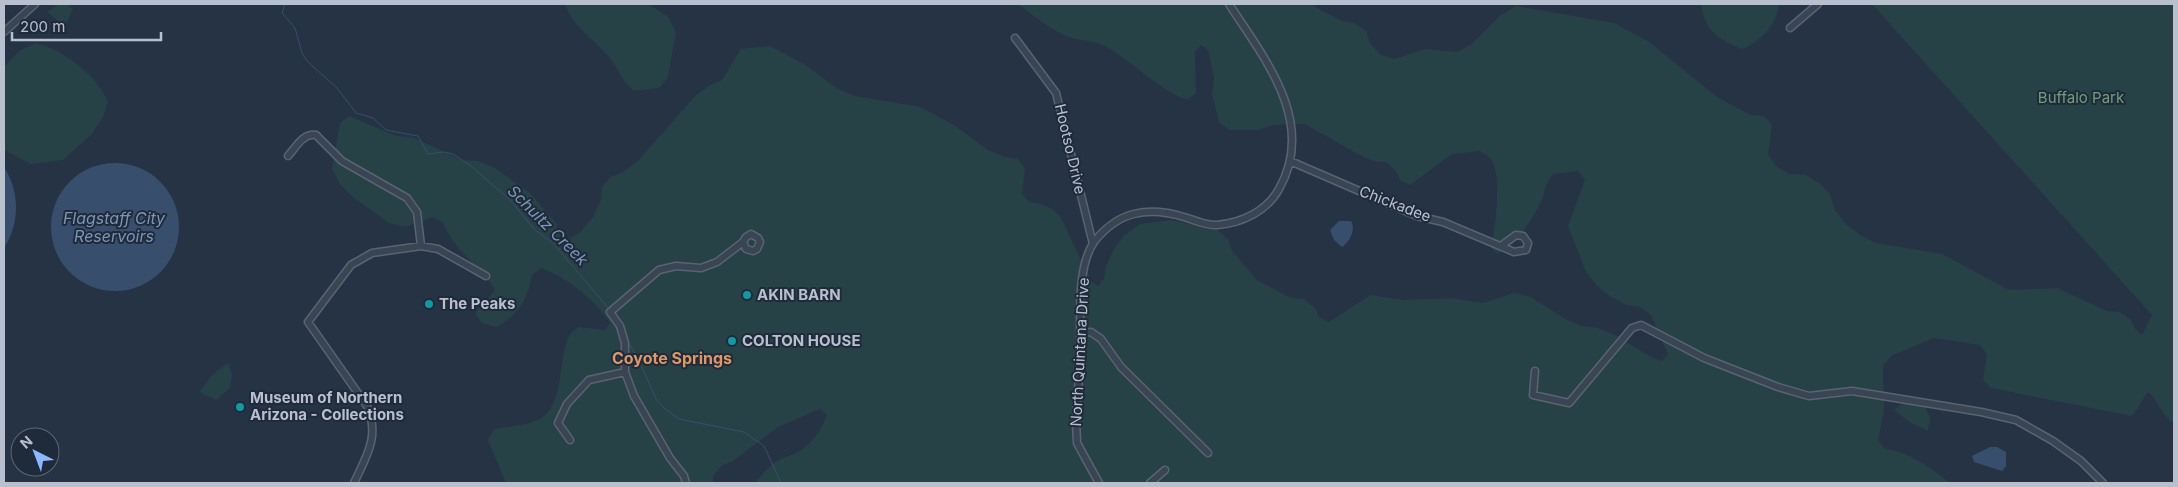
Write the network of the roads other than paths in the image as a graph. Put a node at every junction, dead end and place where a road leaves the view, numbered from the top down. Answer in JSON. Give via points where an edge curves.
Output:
{"nodes":[{"id":1,"x":35,"y":4,"type":"edge"},
{"id":2,"x":1229,"y":4,"type":"edge"},
{"id":3,"x":1818,"y":4,"type":"edge"},
{"id":4,"x":1790,"y":28,"type":"dead end"},
{"id":5,"x":4,"y":32,"type":"edge"},
{"id":6,"x":1015,"y":38,"type":"dead end"},
{"id":7,"x":288,"y":156,"type":"dead end"},
{"id":8,"x":1290,"y":161,"type":"junction"},
{"id":9,"x":743,"y":242,"type":"dead end"},
{"id":10,"x":1093,"y":244,"type":"junction"},
{"id":11,"x":421,"y":246,"type":"junction"},
{"id":12,"x":1501,"y":246,"type":"dead end"},
{"id":13,"x":486,"y":276,"type":"dead end"},
{"id":14,"x":1081,"y":332,"type":"junction"},
{"id":15,"x":1535,"y":371,"type":"dead end"},
{"id":16,"x":625,"y":372,"type":"junction"},
{"id":17,"x":570,"y":440,"type":"dead end"},
{"id":18,"x":1208,"y":453,"type":"dead end"},
{"id":19,"x":1165,"y":470,"type":"dead end"},
{"id":20,"x":354,"y":483,"type":"edge"},
{"id":21,"x":686,"y":483,"type":"edge"},
{"id":22,"x":1099,"y":483,"type":"edge"},
{"id":23,"x":1150,"y":483,"type":"edge"},
{"id":24,"x":2103,"y":483,"type":"edge"}],
"edges":[{"from":1,"to":5,"type":"street"},
{"from":2,"to":8,"type":"street","name":"North Quintana Drive","via":[[1268,63],[1282,91],[1291,116]]},
{"from":3,"to":4,"type":"street"},
{"from":6,"to":10,"type":"street","name":"Hootso Drive","via":[[1056,93]]},
{"from":7,"to":11,"type":"street","via":[[308,135],[316,135],[342,161],[407,198],[416,212]]},
{"from":8,"to":10,"type":"street","name":"North Quintana Drive","via":[[1273,199],[1248,217],[1214,225],[1143,210],[1127,214],[1111,224]]},
{"from":8,"to":12,"type":"street","name":"Chickadee","via":[[1417,216],[1442,222]]},
{"from":9,"to":16,"type":"street","via":[[717,262],[701,268],[676,266],[659,270],[610,312],[620,326],[625,343]]},
{"from":10,"to":14,"type":"street","name":"North Quintana Drive","via":[[1082,281]]},
{"from":11,"to":13,"type":"street","via":[[438,249]]},
{"from":11,"to":20,"type":"street","via":[[372,253],[358,260],[308,322],[374,421],[373,441]]},
{"from":14,"to":18,"type":"street","via":[[1091,332],[1101,339],[1121,367]]},
{"from":14,"to":22,"type":"street","name":"North Quintana Drive","via":[[1077,444]]},
{"from":15,"to":24,"type":"street","via":[[1533,395],[1569,403],[1631,329],[1641,325],[1704,358],[1809,396],[1852,391],[2016,420],[2053,440]]},
{"from":16,"to":17,"type":"street","via":[[589,380],[567,404],[558,423]]},
{"from":16,"to":21,"type":"street","via":[[634,396]]},
{"from":19,"to":23,"type":"street"}]}
